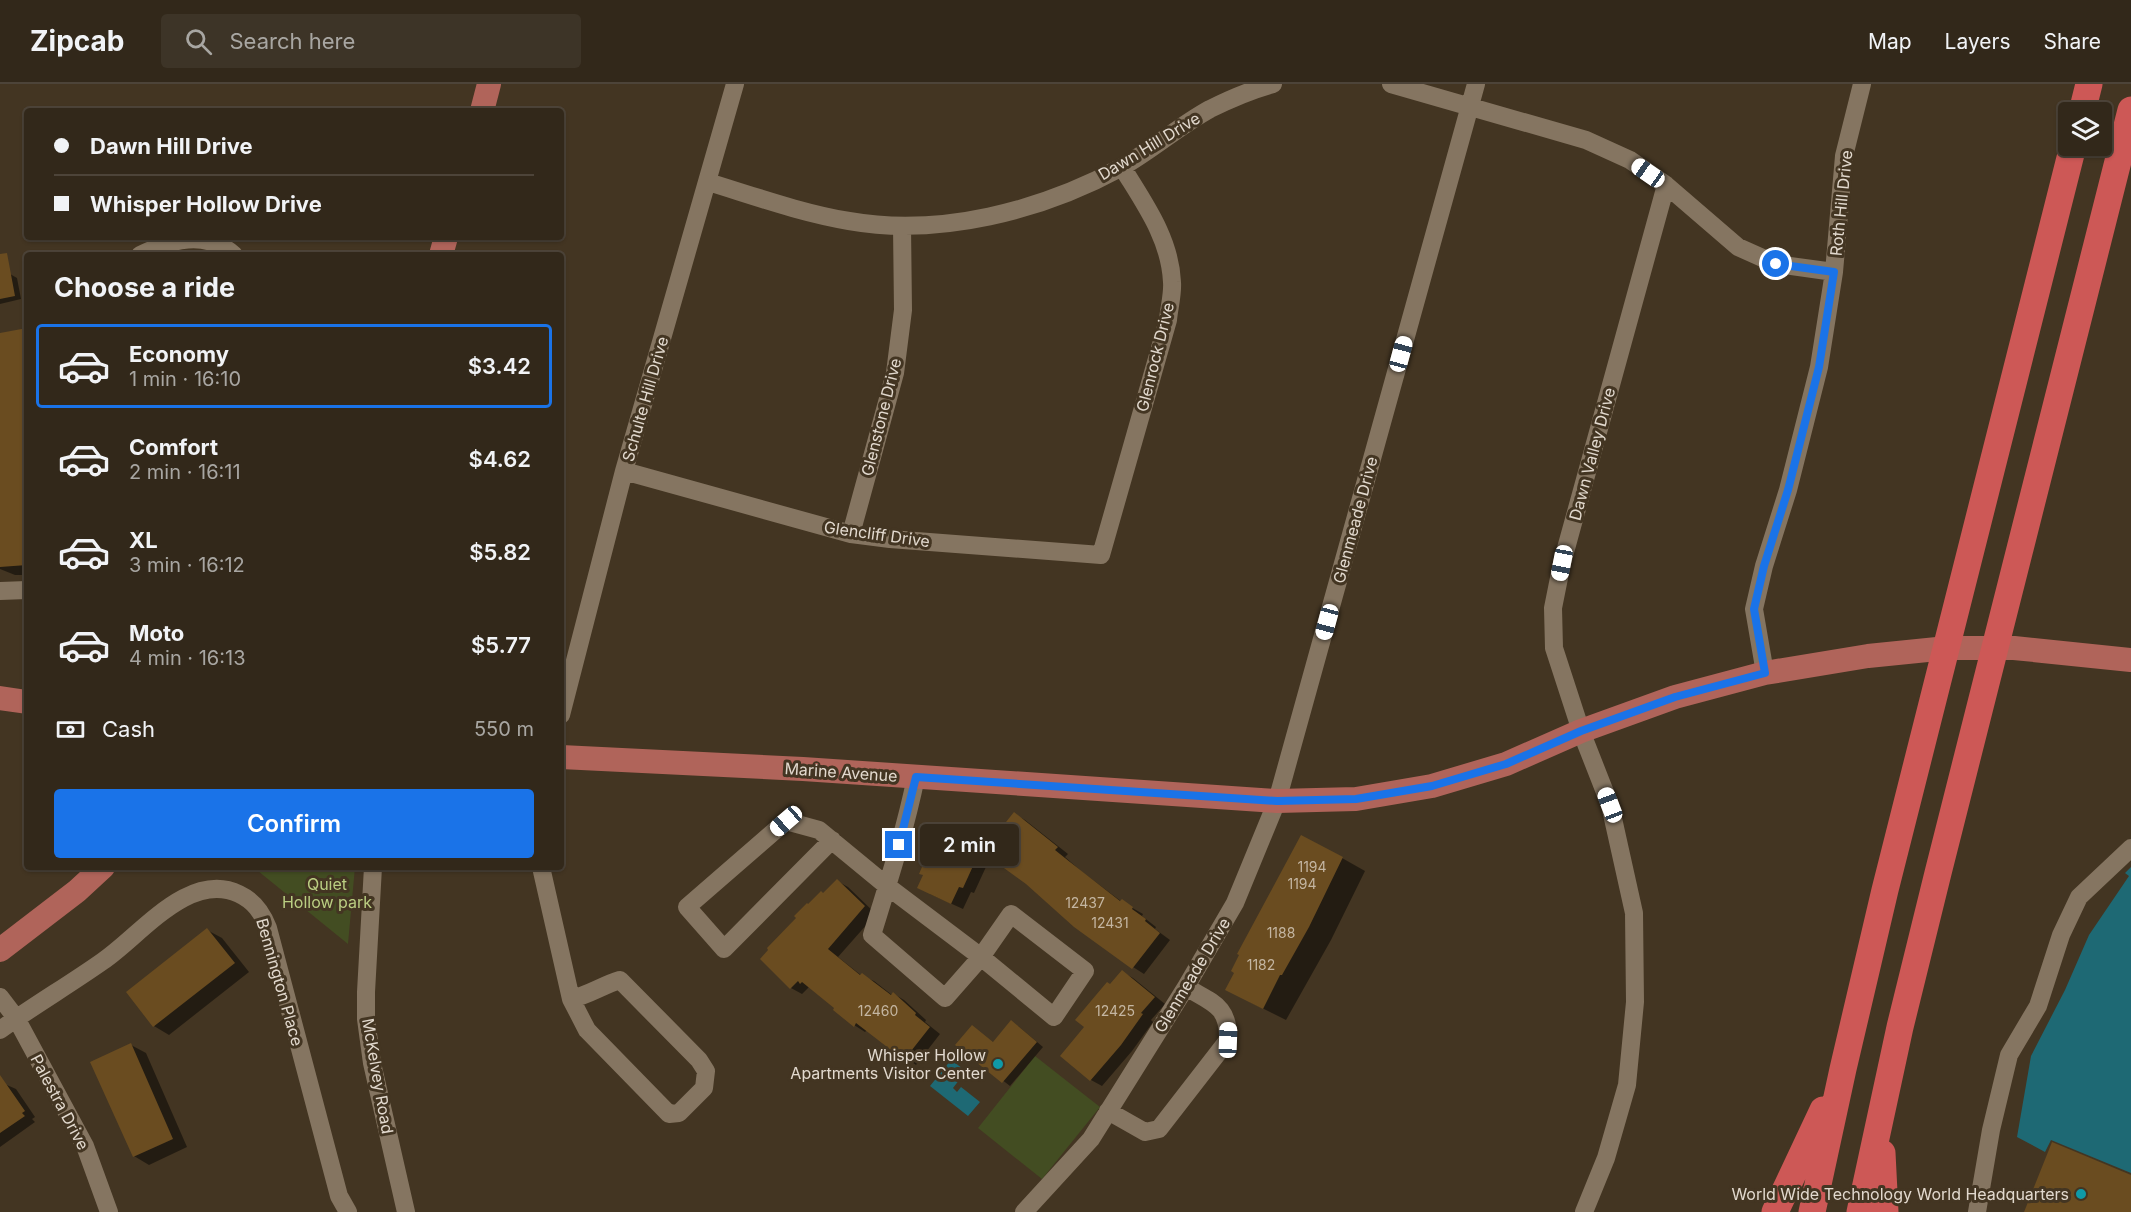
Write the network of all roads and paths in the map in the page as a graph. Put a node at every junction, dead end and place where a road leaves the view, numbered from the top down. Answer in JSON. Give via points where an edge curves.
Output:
{"nodes":[{"id":1,"x":489,"y":84,"type":"edge"},
{"id":2,"x":735,"y":84,"type":"edge"},
{"id":3,"x":1273,"y":84,"type":"edge"},
{"id":4,"x":1392,"y":84,"type":"edge"},
{"id":5,"x":1476,"y":84,"type":"edge"},
{"id":6,"x":1862,"y":84,"type":"edge"},
{"id":7,"x":2089,"y":84,"type":"edge"},
{"id":8,"x":2084,"y":102,"type":"edge"},
{"id":9,"x":1469,"y":107,"type":"junction"},
{"id":10,"x":483,"y":108,"type":"edge"},
{"id":11,"x":2131,"y":110,"type":"edge"},
{"id":12,"x":2070,"y":156,"type":"edge"},
{"id":13,"x":1122,"y":166,"type":"junction"},
{"id":14,"x":708,"y":182,"type":"junction"},
{"id":15,"x":1666,"y":185,"type":"junction"},
{"id":16,"x":902,"y":226,"type":"junction"},
{"id":17,"x":179,"y":240,"type":"edge"},
{"id":18,"x":207,"y":240,"type":"edge"},
{"id":19,"x":146,"y":252,"type":"edge"},
{"id":20,"x":230,"y":252,"type":"edge"},
{"id":21,"x":1834,"y":272,"type":"junction"},
{"id":22,"x":624,"y":471,"type":"junction"},
{"id":23,"x":850,"y":534,"type":"junction"},
{"id":24,"x":1101,"y":555,"type":"joint"},
{"id":25,"x":24,"y":590,"type":"edge"},
{"id":26,"x":0,"y":591,"type":"edge"},
{"id":27,"x":2131,"y":660,"type":"edge"},
{"id":28,"x":1765,"y":673,"type":"junction"},
{"id":29,"x":0,"y":698,"type":"edge"},
{"id":30,"x":24,"y":702,"type":"edge"},
{"id":31,"x":564,"y":703,"type":"edge"},
{"id":32,"x":1581,"y":731,"type":"junction"},
{"id":33,"x":564,"y":757,"type":"edge"},
{"id":34,"x":916,"y":777,"type":"junction"},
{"id":35,"x":1277,"y":801,"type":"junction"},
{"id":36,"x":832,"y":840,"type":"junction"},
{"id":37,"x":2131,"y":848,"type":"edge"},
{"id":38,"x":100,"y":870,"type":"edge"},
{"id":39,"x":374,"y":870,"type":"edge"},
{"id":40,"x":542,"y":870,"type":"edge"},
{"id":41,"x":887,"y":886,"type":"junction"},
{"id":42,"x":0,"y":950,"type":"edge"},
{"id":43,"x":981,"y":957,"type":"junction"},
{"id":44,"x":1186,"y":987,"type":"junction"},
{"id":45,"x":0,"y":997,"type":"edge"},
{"id":46,"x":571,"y":999,"type":"junction"},
{"id":47,"x":16,"y":1018,"type":"junction"},
{"id":48,"x":0,"y":1030,"type":"edge"},
{"id":49,"x":1843,"y":1069,"type":"junction"},
{"id":50,"x":1108,"y":1111,"type":"junction"},
{"id":51,"x":1880,"y":1118,"type":"junction"},
{"id":52,"x":401,"y":1211,"type":"edge"},
{"id":53,"x":109,"y":1212,"type":"edge"},
{"id":54,"x":348,"y":1212,"type":"edge"},
{"id":55,"x":1024,"y":1212,"type":"edge"},
{"id":56,"x":1584,"y":1212,"type":"edge"},
{"id":57,"x":1775,"y":1212,"type":"edge"},
{"id":58,"x":1812,"y":1212,"type":"edge"},
{"id":59,"x":1860,"y":1212,"type":"edge"},
{"id":60,"x":1884,"y":1212,"type":"edge"},
{"id":61,"x":1977,"y":1212,"type":"edge"}],
"edges":[{"from":1,"to":10,"type":"main road"},
{"from":2,"to":14,"type":"street","name":"Schulte Hill Drive"},
{"from":3,"to":13,"type":"street","name":"Dawn Hill Drive","via":[[1209,110]]},
{"from":4,"to":9,"type":"street"},
{"from":5,"to":9,"type":"street","name":"Glenmeade Drive"},
{"from":6,"to":21,"type":"street","name":"Roth Hill Drive","via":[[1844,156]]},
{"from":7,"to":8,"type":"highway"},
{"from":9,"to":15,"type":"street","via":[[1586,140],[1630,160]]},
{"from":9,"to":35,"type":"street","name":"Glenmeade Drive"},
{"from":11,"to":51,"type":"highway"},
{"from":12,"to":49,"type":"highway"},
{"from":13,"to":16,"type":"street","name":"Dawn Hill Drive","via":[[1053,198],[986,218]]},
{"from":13,"to":24,"type":"street","name":"Glenrock Drive","via":[[1156,222],[1168,255],[1172,283],[1168,320]]},
{"from":14,"to":16,"type":"street","name":"Dawn Hill Drive","via":[[849,221]]},
{"from":14,"to":22,"type":"street","name":"Schulte Hill Drive"},
{"from":15,"to":21,"type":"street","via":[[1738,247],[1776,264]]},
{"from":15,"to":32,"type":"street","name":"Dawn Valley Drive","via":[[1562,563],[1554,608],[1554,648]]},
{"from":16,"to":23,"type":"street","name":"Glenstone Drive","via":[[903,310],[895,373]]},
{"from":17,"to":19,"type":"street"},
{"from":18,"to":20,"type":"street"},
{"from":21,"to":28,"type":"street","name":"Roth Hill Drive","via":[[1819,367],[1754,609]]},
{"from":22,"to":23,"type":"street","name":"Glencliff Drive"},
{"from":22,"to":31,"type":"street","name":"Schulte Hill Drive"},
{"from":23,"to":24,"type":"street","name":"Glencliff Drive"},
{"from":25,"to":26,"type":"street"},
{"from":27,"to":28,"type":"main road","name":"Marine Avenue","via":[[2014,648],[1947,648]]},
{"from":28,"to":32,"type":"main road","name":"Marine Avenue","via":[[1675,697]]},
{"from":29,"to":30,"type":"main road"},
{"from":32,"to":35,"type":"main road","name":"Marine Avenue","via":[[1506,764],[1432,786],[1356,799]]},
{"from":32,"to":56,"type":"street","name":"Dawn Valley Drive","via":[[1610,805],[1634,913],[1635,1002],[1627,1085],[1606,1158]]},
{"from":33,"to":34,"type":"main road","name":"Marine Avenue"},
{"from":34,"to":35,"type":"main road","name":"Marine Avenue"},
{"from":34,"to":41,"type":"street"},
{"from":35,"to":44,"type":"street","name":"Glenmeade Drive","via":[[1235,903]]},
{"from":36,"to":36,"type":"street","via":[[819,830],[786,821],[687,907],[724,949]]},
{"from":36,"to":41,"type":"street"},
{"from":37,"to":61,"type":"street","via":[[2079,897],[2061,935],[2038,1006],[2009,1055]]},
{"from":38,"to":42,"type":"main road"},
{"from":39,"to":52,"type":"street","name":"McKelvey Road","via":[[366,1018]]},
{"from":40,"to":46,"type":"street"},
{"from":41,"to":43,"type":"street"},
{"from":41,"to":43,"type":"street","via":[[872,935],[945,998]]},
{"from":43,"to":43,"type":"street","via":[[1054,1017],[1084,971],[1011,914]]},
{"from":44,"to":50,"type":"street","name":"Glenmeade Drive"},
{"from":44,"to":50,"type":"street","via":[[1222,1010],[1229,1023],[1228,1040],[1160,1129],[1145,1132]]},
{"from":45,"to":47,"type":"street","name":"Palestra Drive"},
{"from":46,"to":46,"type":"street","via":[[620,980],[699,1060],[706,1071],[704,1088],[679,1113],[669,1114],[587,1029]]},
{"from":47,"to":48,"type":"street","name":"Bennington Place"},
{"from":47,"to":53,"type":"street","name":"Palestra Drive","via":[[85,1146]]},
{"from":47,"to":54,"type":"street","name":"Bennington Place","via":[[104,960],[178,901],[206,889],[233,891],[243,896],[258,909],[268,928],[339,1197]]},
{"from":49,"to":57,"type":"highway"},
{"from":49,"to":58,"type":"highway"},
{"from":50,"to":55,"type":"street","name":"Glenmeade Drive","via":[[1091,1138]]},
{"from":51,"to":59,"type":"highway"},
{"from":51,"to":60,"type":"highway"}]}
